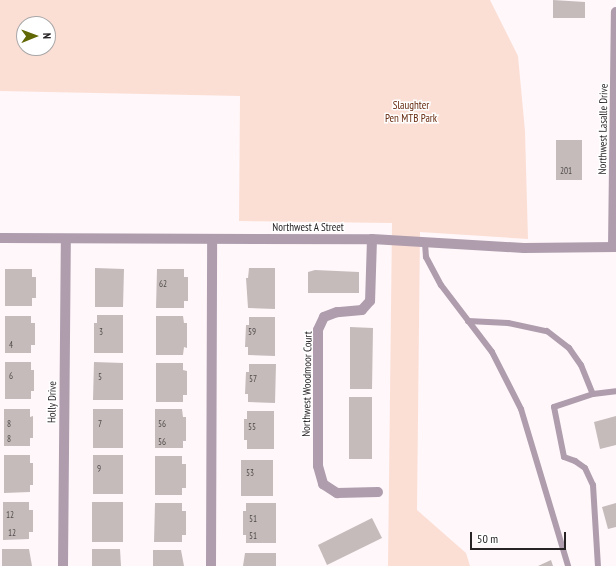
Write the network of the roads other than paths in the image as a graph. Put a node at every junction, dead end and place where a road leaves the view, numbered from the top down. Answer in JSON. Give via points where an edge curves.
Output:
{"nodes":[{"id":1,"x":616,"y":12,"type":"edge"},
{"id":2,"x":616,"y":107,"type":"edge"},
{"id":3,"x":0,"y":238,"type":"edge"},
{"id":4,"x":66,"y":239,"type":"junction"},
{"id":5,"x":212,"y":239,"type":"junction"},
{"id":6,"x":372,"y":239,"type":"junction"},
{"id":7,"x":425,"y":243,"type":"junction"},
{"id":8,"x":615,"y":247,"type":"edge"},
{"id":9,"x":468,"y":321,"type":"junction"},
{"id":10,"x":616,"y":392,"type":"edge"},
{"id":11,"x":593,"y":394,"type":"junction"},
{"id":12,"x":378,"y":492,"type":"dead end"},
{"id":13,"x":63,"y":566,"type":"edge"},
{"id":14,"x":211,"y":566,"type":"edge"},
{"id":15,"x":568,"y":566,"type":"edge"},
{"id":16,"x":598,"y":566,"type":"edge"}],
"edges":[{"from":1,"to":2,"type":"street","name":"Northwest Lasalle Drive"},
{"from":2,"to":8,"type":"street","name":"Northwest Lasalle Drive"},
{"from":3,"to":4,"type":"street","name":"Northwest A Street"},
{"from":4,"to":5,"type":"street","name":"Northwest A Street"},
{"from":4,"to":13,"type":"street","name":"Holly Drive"},
{"from":5,"to":6,"type":"street","name":"Northwest A Street"},
{"from":5,"to":14,"type":"street"},
{"from":6,"to":7,"type":"street","name":"Northwest A Street"},
{"from":6,"to":12,"type":"street","name":"Northwest Woodmoor Court","via":[[370,301],[362,310],[337,312],[324,317],[318,330],[318,466],[323,484],[337,493]]},
{"from":7,"to":8,"type":"street","name":"Northwest A Street","via":[[524,248]]},
{"from":7,"to":9,"type":"lane","via":[[426,257],[441,285]]},
{"from":9,"to":11,"type":"lane","via":[[508,323],[547,331],[569,348],[581,365]]},
{"from":9,"to":15,"type":"lane","via":[[492,352],[521,409]]},
{"from":10,"to":11,"type":"lane"},
{"from":11,"to":16,"type":"lane","via":[[554,406],[564,457],[585,468],[593,485]]}]}
